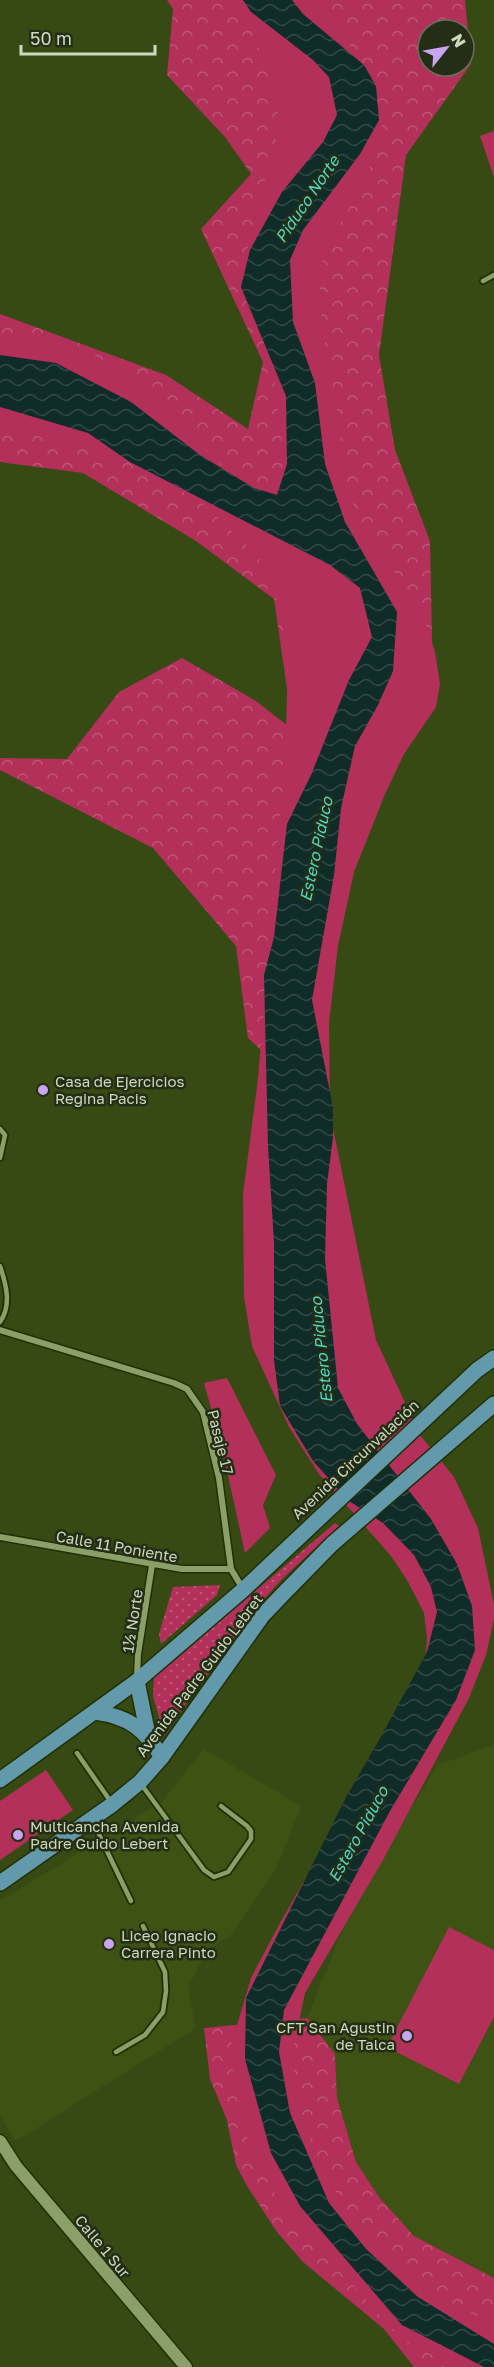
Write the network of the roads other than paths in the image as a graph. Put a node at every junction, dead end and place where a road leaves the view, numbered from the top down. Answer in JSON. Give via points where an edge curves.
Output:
{"nodes":[{"id":1,"x":494,"y":275,"type":"edge"},
{"id":2,"x":483,"y":281,"type":"dead end"},
{"id":3,"x":0,"y":1129,"type":"edge"},
{"id":4,"x":0,"y":1158,"type":"edge"},
{"id":5,"x":0,"y":1266,"type":"edge"},
{"id":6,"x":0,"y":1322,"type":"edge"},
{"id":7,"x":0,"y":1330,"type":"edge"},
{"id":8,"x":494,"y":1358,"type":"edge"},
{"id":9,"x":494,"y":1404,"type":"edge"},
{"id":10,"x":0,"y":1537,"type":"edge"},
{"id":11,"x":152,"y":1565,"type":"junction"},
{"id":12,"x":231,"y":1569,"type":"junction"},
{"id":13,"x":243,"y":1590,"type":"junction"},
{"id":14,"x":137,"y":1681,"type":"junction"},
{"id":15,"x":95,"y":1712,"type":"junction"},
{"id":16,"x":147,"y":1735,"type":"junction"},
{"id":17,"x":77,"y":1753,"type":"dead end"},
{"id":18,"x":162,"y":1756,"type":"junction"},
{"id":19,"x":0,"y":1780,"type":"edge"},
{"id":20,"x":140,"y":1782,"type":"junction"},
{"id":21,"x":112,"y":1804,"type":"junction"},
{"id":22,"x":221,"y":1806,"type":"dead end"},
{"id":23,"x":92,"y":1819,"type":"junction"},
{"id":24,"x":0,"y":1883,"type":"edge"},
{"id":25,"x":131,"y":1901,"type":"dead end"},
{"id":26,"x":143,"y":1926,"type":"dead end"},
{"id":27,"x":116,"y":2052,"type":"dead end"},
{"id":28,"x":0,"y":2141,"type":"edge"},
{"id":29,"x":186,"y":2367,"type":"edge"}],
"edges":[{"from":1,"to":2,"type":"lane"},
{"from":3,"to":4,"type":"lane","via":[[5,1135]]},
{"from":5,"to":6,"type":"lane","via":[[7,1298]]},
{"from":7,"to":12,"type":"street","name":"Pasaje 17","via":[[187,1389],[203,1412],[209,1433]]},
{"from":8,"to":13,"type":"main road","name":"Avenida Circunvalación"},
{"from":9,"to":18,"type":"main road","name":"Avenida Padre Guido Lebret","via":[[332,1544],[263,1615]]},
{"from":10,"to":11,"type":"street","name":"Calle 11 Poniente"},
{"from":11,"to":12,"type":"street","name":"Calle 11 Poniente"},
{"from":11,"to":14,"type":"street","name":"1½ Norte"},
{"from":12,"to":13,"type":"street","name":"Pasaje 17"},
{"from":13,"to":14,"type":"main road","name":"Avenida Padre Guido Lebret"},
{"from":14,"to":15,"type":"main road","name":"Avenida Padre Guido Lebret"},
{"from":14,"to":16,"type":"main road"},
{"from":15,"to":16,"type":"main road","via":[[117,1715]]},
{"from":15,"to":19,"type":"main road","name":"Avenida Padre Guido Lebret"},
{"from":16,"to":18,"type":"main road"},
{"from":17,"to":21,"type":"lane"},
{"from":18,"to":20,"type":"main road","name":"Avenida Padre Guido Lebret"},
{"from":20,"to":21,"type":"main road","name":"Avenida Padre Guido Lebret"},
{"from":20,"to":22,"type":"lane","via":[[204,1870],[214,1877],[228,1872],[251,1839],[247,1826]]},
{"from":21,"to":23,"type":"main road","name":"Avenida Padre Guido Lebret"},
{"from":23,"to":24,"type":"main road","name":"Avenida Padre Guido Lebret"},
{"from":23,"to":25,"type":"lane"},
{"from":26,"to":27,"type":"lane","via":[[165,1972],[163,2012],[145,2035]]},
{"from":28,"to":29,"type":"street","name":"Calle 1 Sur","via":[[16,2166]]}]}
